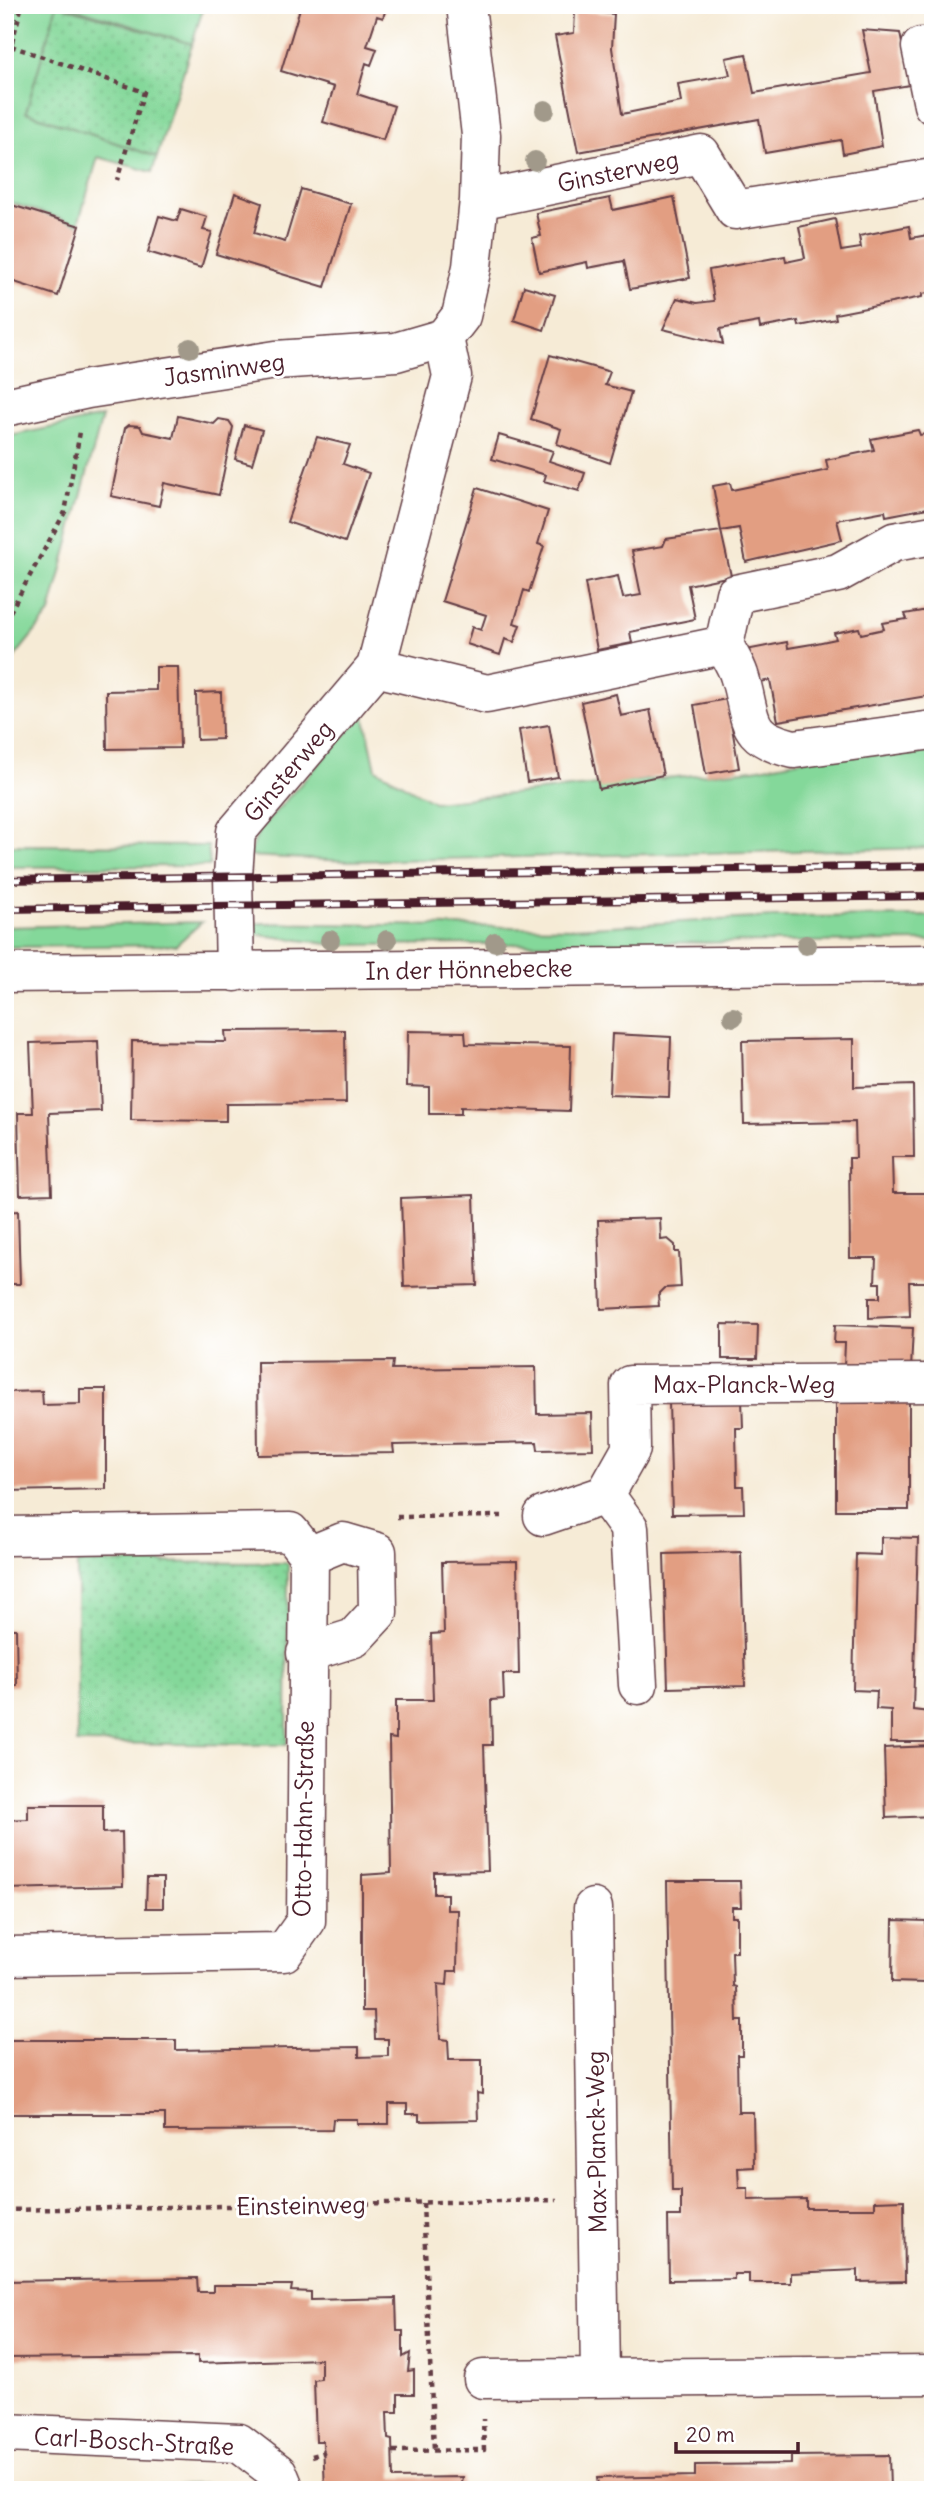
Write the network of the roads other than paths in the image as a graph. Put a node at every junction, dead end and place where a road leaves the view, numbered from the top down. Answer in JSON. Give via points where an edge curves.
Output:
{"nodes":[{"id":1,"x":466,"y":5,"type":"edge"},
{"id":2,"x":921,"y":47,"type":"dead end"},
{"id":3,"x":933,"y":105,"type":"edge"},
{"id":4,"x":933,"y":177,"type":"edge"},
{"id":5,"x":479,"y":200,"type":"junction"},
{"id":6,"x":443,"y":338,"type":"junction"},
{"id":7,"x":5,"y":407,"type":"edge"},
{"id":8,"x":933,"y":535,"type":"edge"},
{"id":9,"x":724,"y":645,"type":"junction"},
{"id":10,"x":376,"y":667,"type":"junction"},
{"id":11,"x":933,"y":730,"type":"edge"},
{"id":12,"x":933,"y":964,"type":"edge"},
{"id":13,"x":235,"y":972,"type":"junction"},
{"id":14,"x":5,"y":973,"type":"edge"},
{"id":15,"x":933,"y":1383,"type":"edge"},
{"id":16,"x":605,"y":1495,"type":"junction"},
{"id":17,"x":543,"y":1516,"type":"road end"},
{"id":18,"x":5,"y":1536,"type":"edge"},
{"id":19,"x":309,"y":1556,"type":"junction"},
{"id":20,"x":306,"y":1653,"type":"junction"},
{"id":21,"x":638,"y":1685,"type":"dead end"},
{"id":22,"x":593,"y":1908,"type":"dead end"},
{"id":23,"x":5,"y":1956,"type":"edge"},
{"id":24,"x":933,"y":2375,"type":"edge"},
{"id":25,"x":600,"y":2376,"type":"junction"},
{"id":26,"x":483,"y":2379,"type":"dead end"},
{"id":27,"x":5,"y":2433,"type":"edge"},
{"id":28,"x":285,"y":2490,"type":"edge"}],
"edges":[{"from":1,"to":5,"type":"street","via":[[481,135]]},
{"from":2,"to":3,"type":"street"},
{"from":4,"to":5,"type":"street","name":"Ginsterweg","via":[[735,210],[701,154]]},
{"from":5,"to":6,"type":"street","via":[[461,316]]},
{"from":6,"to":7,"type":"street","name":"Jasminweg","via":[[396,352],[276,360],[88,389]]},
{"from":6,"to":10,"type":"street","name":"Ginsterweg","via":[[452,376]]},
{"from":8,"to":9,"type":"street","via":[[894,542],[838,573],[735,594]]},
{"from":9,"to":10,"type":"street","via":[[486,694]]},
{"from":9,"to":11,"type":"street","via":[[739,675],[749,724],[757,735],[778,745],[794,749]]},
{"from":10,"to":13,"type":"street","name":"Ginsterweg","via":[[236,832]]},
{"from":12,"to":13,"type":"street","name":"In der Hönnebecke"},
{"from":13,"to":14,"type":"street","name":"In der Hönnebecke"},
{"from":15,"to":16,"type":"street","name":"Max-Planck-Weg","via":[[630,1385],[631,1450]]},
{"from":16,"to":17,"type":"street"},
{"from":16,"to":21,"type":"street","via":[[629,1528]]},
{"from":18,"to":19,"type":"street","via":[[290,1532]]},
{"from":19,"to":20,"type":"street","name":"Otto-Hahn-Straße"},
{"from":19,"to":20,"type":"street","via":[[344,1542],[377,1552],[378,1612],[354,1638]]},
{"from":20,"to":23,"type":"street","name":"Otto-Hahn-Straße","via":[[306,1921],[284,1952]]},
{"from":22,"to":25,"type":"street","name":"Max-Planck-Weg"},
{"from":24,"to":25,"type":"street"},
{"from":25,"to":26,"type":"street"},
{"from":27,"to":28,"type":"street","name":"Carl-Bosch-Straße","via":[[239,2442],[278,2473]]}]}
